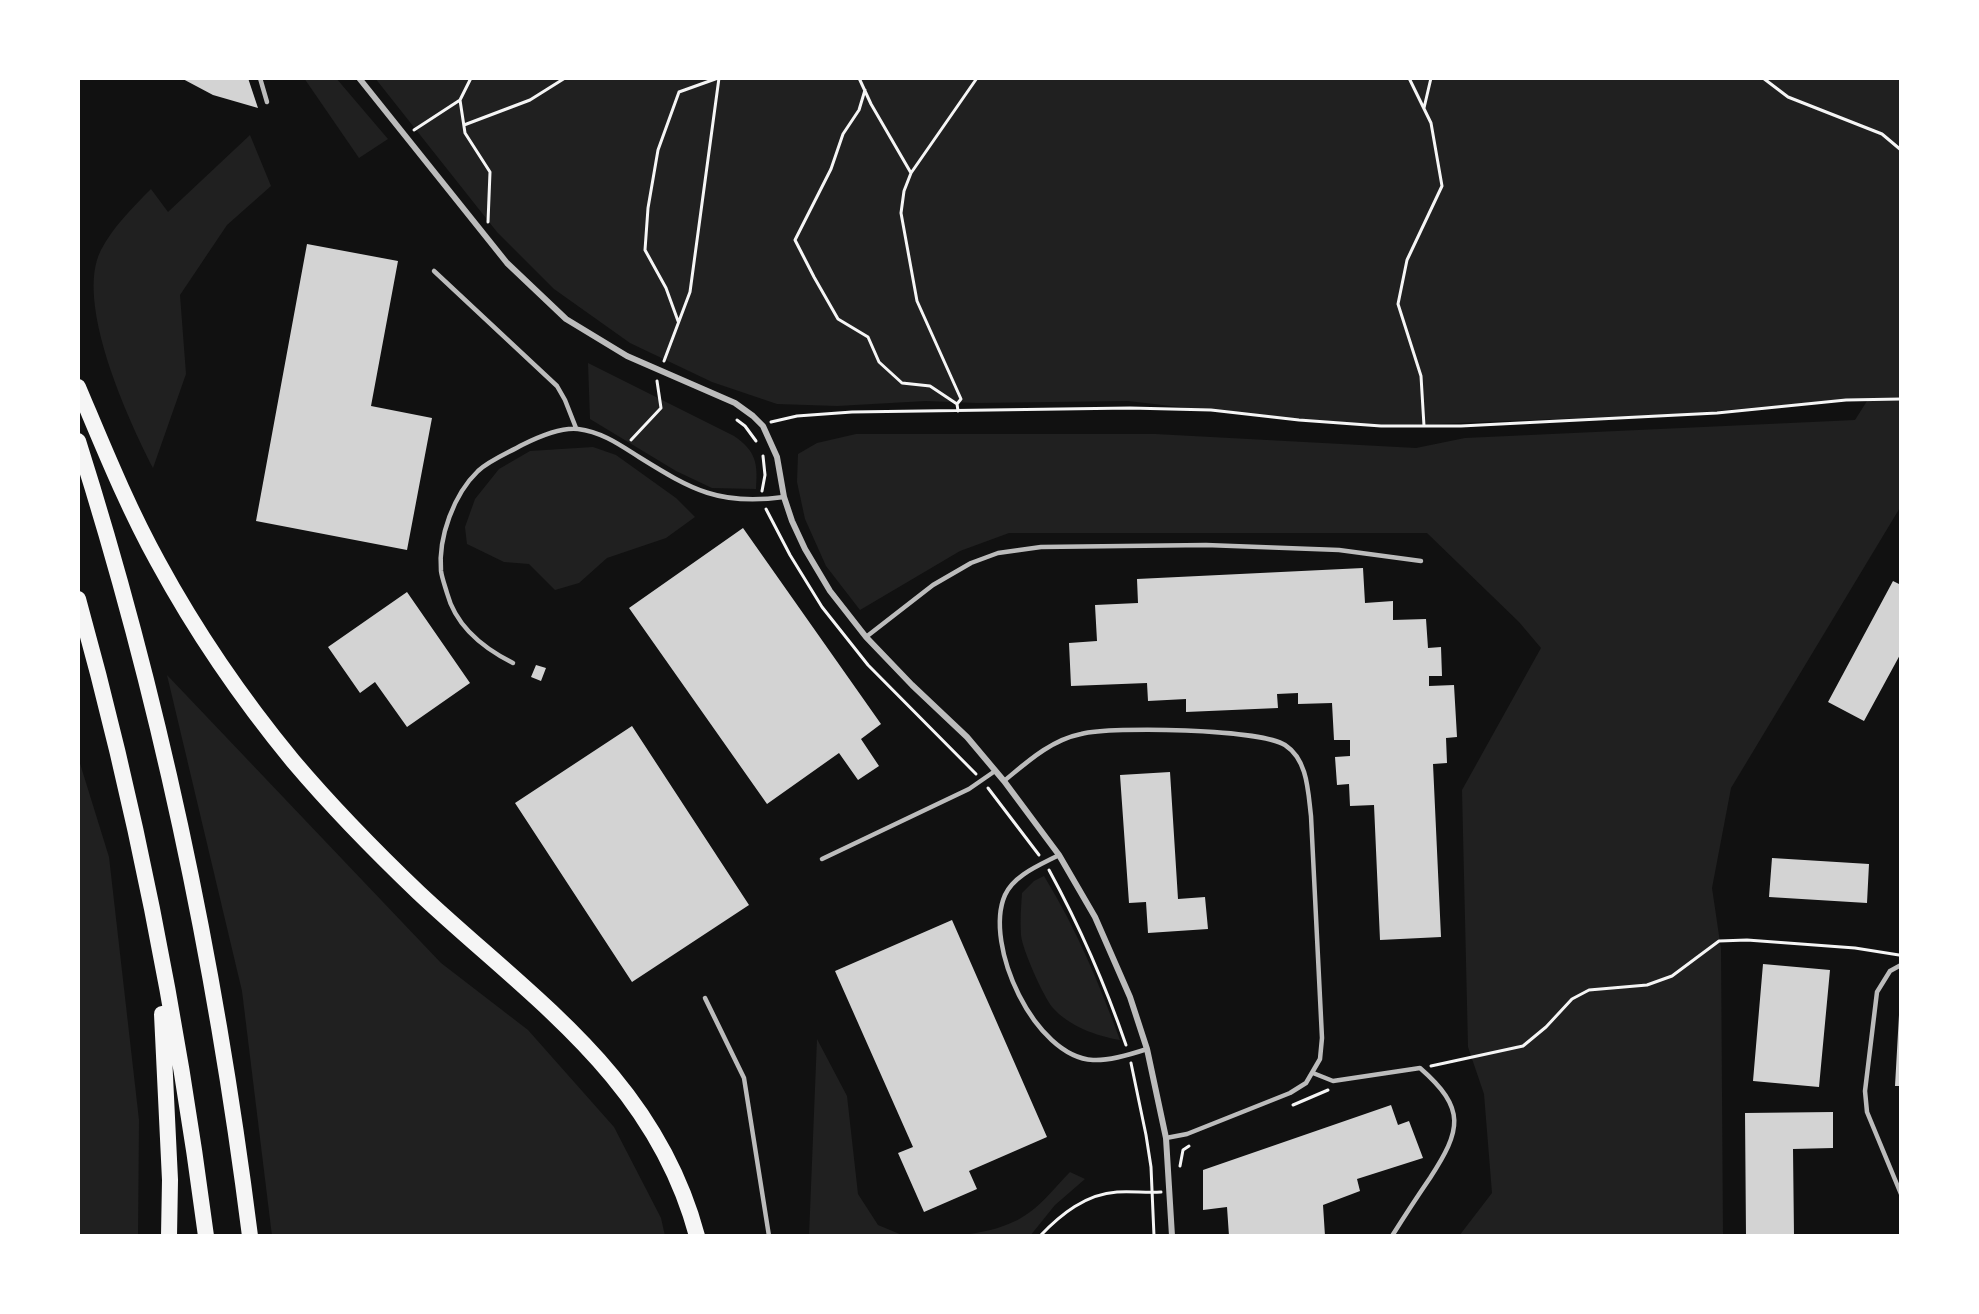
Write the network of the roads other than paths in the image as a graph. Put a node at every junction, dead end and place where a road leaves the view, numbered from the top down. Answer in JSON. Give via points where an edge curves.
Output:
{"nodes":[{"id":1,"x":260,"y":78,"type":"edge"},
{"id":2,"x":359,"y":78,"type":"edge"},
{"id":3,"x":267,"y":102,"type":"dead end"},
{"id":4,"x":434,"y":271,"type":"dead end"},
{"id":5,"x":78,"y":387,"type":"edge"},
{"id":6,"x":576,"y":428,"type":"junction"},
{"id":7,"x":78,"y":441,"type":"edge"},
{"id":8,"x":784,"y":497,"type":"junction"},
{"id":9,"x":1421,"y":561,"type":"dead end"},
{"id":10,"x":78,"y":600,"type":"edge"},
{"id":11,"x":866,"y":637,"type":"junction"},
{"id":12,"x":513,"y":663,"type":"dead end"},
{"id":13,"x":995,"y":771,"type":"junction"},
{"id":14,"x":1004,"y":781,"type":"junction"},
{"id":15,"x":1059,"y":855,"type":"junction"},
{"id":16,"x":822,"y":859,"type":"dead end"},
{"id":17,"x":159,"y":947,"type":"junction"},
{"id":18,"x":1901,"y":965,"type":"edge"},
{"id":19,"x":705,"y":998,"type":"dead end"},
{"id":20,"x":1147,"y":1049,"type":"junction"},
{"id":21,"x":1313,"y":1073,"type":"junction"},
{"id":22,"x":1166,"y":1138,"type":"junction"},
{"id":23,"x":1901,"y":1194,"type":"edge"},
{"id":24,"x":169,"y":1236,"type":"edge"},
{"id":25,"x":206,"y":1236,"type":"edge"},
{"id":26,"x":250,"y":1236,"type":"edge"},
{"id":27,"x":697,"y":1236,"type":"edge"},
{"id":28,"x":769,"y":1236,"type":"edge"},
{"id":29,"x":1172,"y":1236,"type":"edge"},
{"id":30,"x":1392,"y":1236,"type":"edge"}],
"edges":[{"from":1,"to":3,"type":"lane"},
{"from":2,"to":8,"type":"street","via":[[507,263],[566,319],[627,356],[735,403],[753,416],[763,426],[777,457]]},
{"from":4,"to":6,"type":"lane","via":[[557,386]]},
{"from":5,"to":27,"type":"highway","via":[[158,561],[199,632],[247,702],[361,834],[418,892],[568,1027],[603,1065],[663,1148],[682,1187]]},
{"from":6,"to":8,"type":"lane","via":[[607,436],[705,493],[746,501]]},
{"from":6,"to":12,"type":"lane","via":[[531,441],[479,471],[458,499],[441,549],[441,572],[460,621],[473,638]]},
{"from":7,"to":26,"type":"highway","via":[[130,622],[172,790],[209,972]]},
{"from":8,"to":11,"type":"street","via":[[817,569]]},
{"from":9,"to":11,"type":"lane","via":[[1339,550],[1206,545],[1041,547],[1009,551],[970,563],[933,585]]},
{"from":10,"to":17,"type":"highway","via":[[129,802]]},
{"from":11,"to":13,"type":"street","via":[[967,737]]},
{"from":13,"to":14,"type":"street"},
{"from":13,"to":16,"type":"lane","via":[[982,781]]},
{"from":14,"to":15,"type":"street"},
{"from":14,"to":21,"type":"lane","via":[[1041,750],[1081,734],[1136,730],[1235,734],[1269,738],[1286,746],[1299,759],[1307,781],[1311,816],[1322,1038],[1320,1059]]},
{"from":15,"to":20,"type":"street","via":[[1108,944]]},
{"from":15,"to":20,"type":"lane","via":[[1018,878],[1005,895],[1000,920],[1009,972],[1028,1013],[1069,1053],[1093,1060]]},
{"from":17,"to":24,"type":"highway"},
{"from":17,"to":25,"type":"highway"},
{"from":18,"to":23,"type":"lane","via":[[1890,971],[1877,992],[1865,1090],[1867,1112]]},
{"from":19,"to":28,"type":"lane","via":[[744,1078]]},
{"from":20,"to":22,"type":"street"},
{"from":21,"to":22,"type":"lane","via":[[1290,1093],[1187,1134]]},
{"from":21,"to":30,"type":"lane","via":[[1333,1081],[1420,1068],[1449,1099],[1455,1128],[1448,1151]]},
{"from":22,"to":29,"type":"street"}]}
